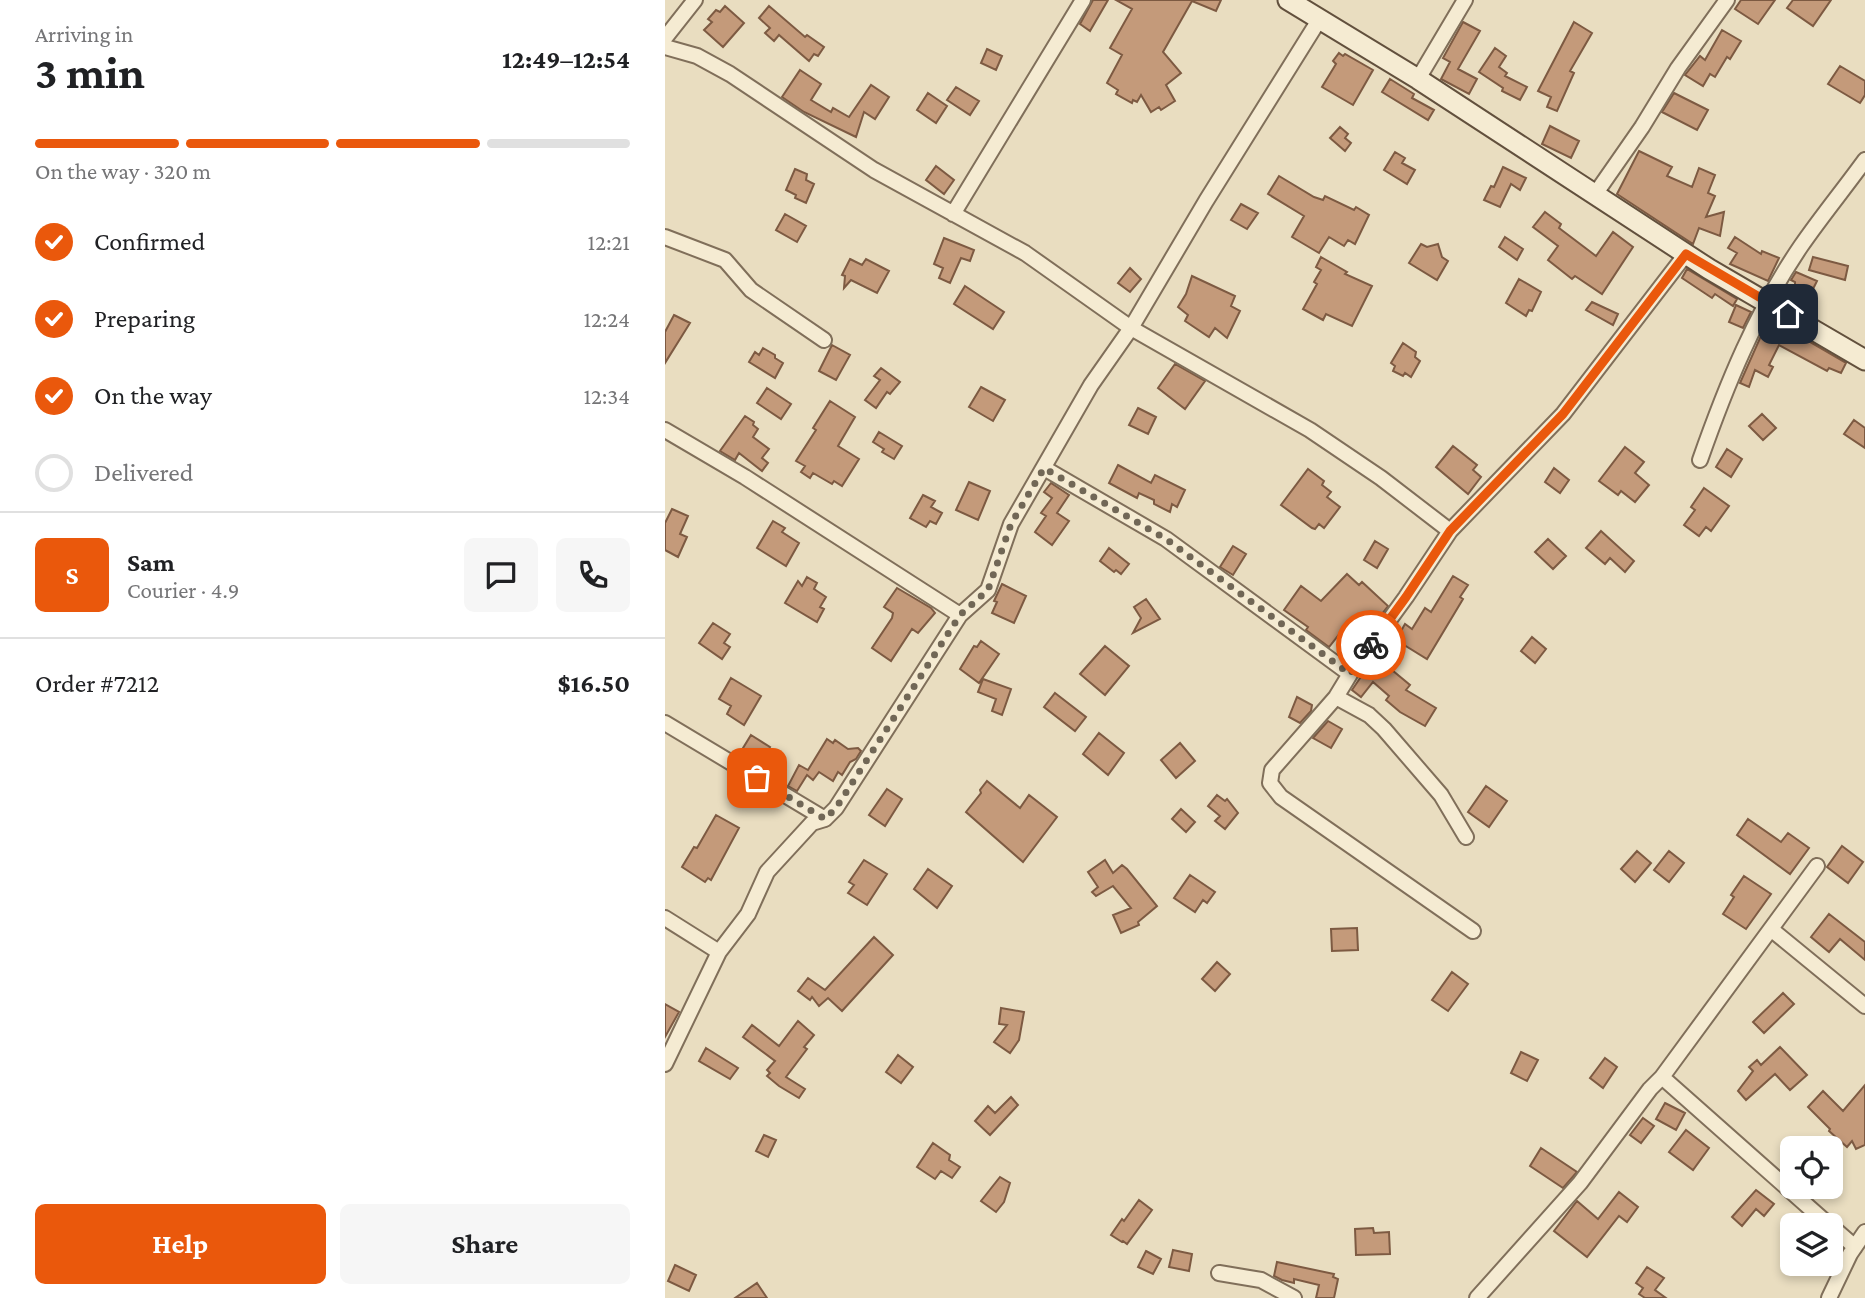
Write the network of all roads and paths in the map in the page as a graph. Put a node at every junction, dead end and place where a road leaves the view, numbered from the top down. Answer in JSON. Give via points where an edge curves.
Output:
{"nodes":[{"id":1,"x":695,"y":0,"type":"edge"},
{"id":2,"x":1083,"y":0,"type":"edge"},
{"id":3,"x":1288,"y":0,"type":"edge"},
{"id":4,"x":1465,"y":0,"type":"edge"},
{"id":5,"x":1727,"y":0,"type":"edge"},
{"id":6,"x":1319,"y":20,"type":"junction"},
{"id":7,"x":665,"y":38,"type":"edge"},
{"id":8,"x":665,"y":47,"type":"edge"},
{"id":9,"x":1418,"y":79,"type":"junction"},
{"id":10,"x":1865,"y":160,"type":"edge"},
{"id":11,"x":1595,"y":193,"type":"junction"},
{"id":12,"x":953,"y":214,"type":"junction"},
{"id":13,"x":665,"y":237,"type":"edge"},
{"id":14,"x":1686,"y":254,"type":"junction"},
{"id":15,"x":1769,"y":302,"type":"junction"},
{"id":16,"x":1131,"y":328,"type":"junction"},
{"id":17,"x":824,"y":340,"type":"dead end"},
{"id":18,"x":1865,"y":360,"type":"edge"},
{"id":19,"x":665,"y":430,"type":"edge"},
{"id":20,"x":1700,"y":460,"type":"dead end"},
{"id":21,"x":1044,"y":468,"type":"junction"},
{"id":22,"x":1450,"y":531,"type":"junction"},
{"id":23,"x":960,"y":615,"type":"junction"},
{"id":24,"x":1350,"y":674,"type":"junction"},
{"id":25,"x":1336,"y":697,"type":"junction"},
{"id":26,"x":665,"y":723,"type":"edge"},
{"id":27,"x":825,"y":819,"type":"junction"},
{"id":28,"x":1466,"y":837,"type":"dead end"},
{"id":29,"x":1817,"y":866,"type":"dead end"},
{"id":30,"x":665,"y":918,"type":"edge"},
{"id":31,"x":1772,"y":930,"type":"junction"},
{"id":32,"x":1473,"y":931,"type":"dead end"},
{"id":33,"x":719,"y":952,"type":"junction"},
{"id":34,"x":1865,"y":1006,"type":"edge"},
{"id":35,"x":665,"y":1064,"type":"edge"},
{"id":36,"x":1662,"y":1077,"type":"junction"},
{"id":37,"x":1815,"y":1213,"type":"edge"},
{"id":38,"x":1865,"y":1232,"type":"edge"},
{"id":39,"x":1843,"y":1237,"type":"edge"},
{"id":40,"x":1855,"y":1247,"type":"junction"},
{"id":41,"x":1219,"y":1273,"type":"dead end"},
{"id":42,"x":1294,"y":1298,"type":"edge"},
{"id":43,"x":1477,"y":1298,"type":"edge"},
{"id":44,"x":1829,"y":1298,"type":"edge"}],
"edges":[{"from":1,"to":7,"type":"street"},
{"from":2,"to":12,"type":"street"},
{"from":3,"to":6,"type":"main road"},
{"from":4,"to":9,"type":"street"},
{"from":5,"to":11,"type":"street"},
{"from":6,"to":9,"type":"main road"},
{"from":6,"to":16,"type":"street"},
{"from":8,"to":12,"type":"street","via":[[697,56],[730,74],[874,170]]},
{"from":9,"to":11,"type":"main road"},
{"from":10,"to":15,"type":"street","via":[[1800,247]]},
{"from":11,"to":14,"type":"main road"},
{"from":12,"to":16,"type":"street","via":[[1025,253]]},
{"from":13,"to":17,"type":"street","via":[[725,260],[751,290]]},
{"from":14,"to":15,"type":"main road"},
{"from":14,"to":22,"type":"street","via":[[1563,414]]},
{"from":15,"to":18,"type":"main road"},
{"from":15,"to":20,"type":"street","via":[[1728,380]]},
{"from":16,"to":21,"type":"street","via":[[1091,385]]},
{"from":16,"to":22,"type":"street","via":[[1310,430]]},
{"from":19,"to":23,"type":"street"},
{"from":21,"to":23,"type":"street","via":[[1011,524],[988,590]]},
{"from":21,"to":24,"type":"street","via":[[1166,539]]},
{"from":22,"to":24,"type":"street"},
{"from":23,"to":27,"type":"street"},
{"from":24,"to":25,"type":"street"},
{"from":25,"to":28,"type":"street","via":[[1384,729],[1441,795]]},
{"from":25,"to":32,"type":"street","via":[[1272,770],[1270,783],[1281,797]]},
{"from":26,"to":27,"type":"street"},
{"from":27,"to":33,"type":"street","via":[[812,823],[767,872],[748,914]]},
{"from":29,"to":31,"type":"street"},
{"from":30,"to":33,"type":"street"},
{"from":31,"to":34,"type":"street"},
{"from":31,"to":36,"type":"street"},
{"from":33,"to":35,"type":"street"},
{"from":36,"to":37,"type":"street"},
{"from":36,"to":43,"type":"street","via":[[1580,1183]]},
{"from":38,"to":40,"type":"street"},
{"from":39,"to":40,"type":"street"},
{"from":40,"to":44,"type":"street"},
{"from":41,"to":42,"type":"street","via":[[1261,1280]]}]}
